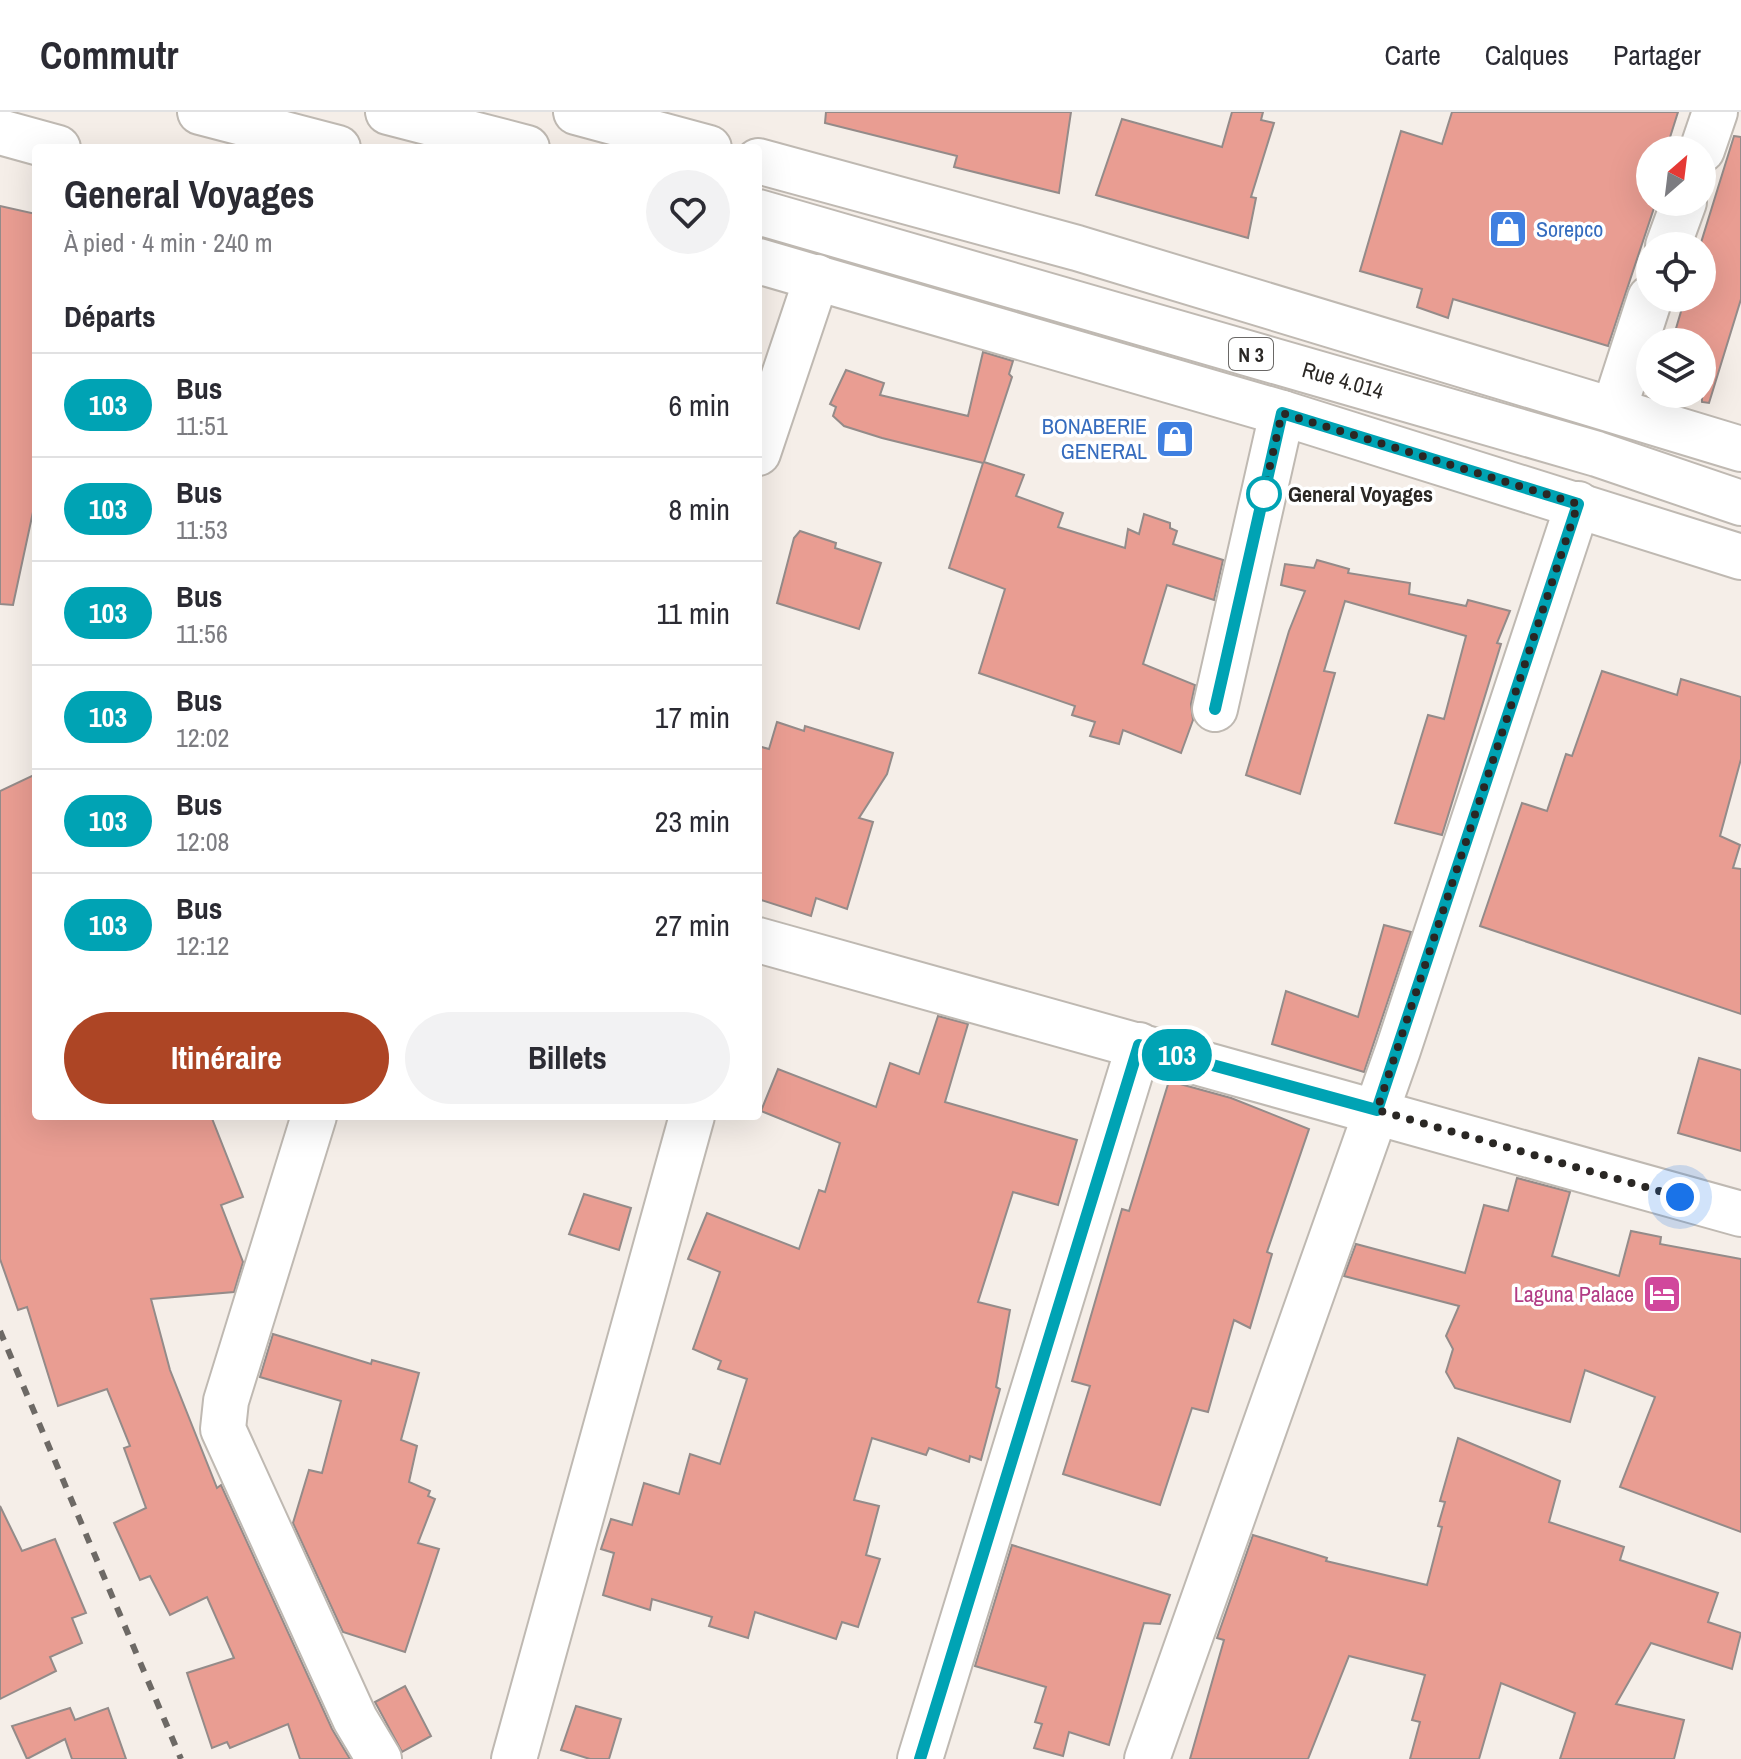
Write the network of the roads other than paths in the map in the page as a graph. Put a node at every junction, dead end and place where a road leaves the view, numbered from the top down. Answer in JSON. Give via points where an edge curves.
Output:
{"nodes":[{"id":1,"x":200,"y":112,"type":"edge"},
{"id":2,"x":388,"y":112,"type":"edge"},
{"id":3,"x":576,"y":112,"type":"edge"},
{"id":4,"x":1715,"y":112,"type":"edge"},
{"id":5,"x":0,"y":132,"type":"edge"},
{"id":6,"x":1707,"y":136,"type":"edge"},
{"id":7,"x":44,"y":144,"type":"edge"},
{"id":8,"x":323,"y":144,"type":"edge"},
{"id":9,"x":512,"y":144,"type":"edge"},
{"id":10,"x":694,"y":144,"type":"edge"},
{"id":11,"x":762,"y":162,"type":"edge"},
{"id":12,"x":762,"y":213,"type":"edge"},
{"id":13,"x":762,"y":262,"type":"edge"},
{"id":14,"x":817,"y":277,"type":"junction"},
{"id":15,"x":1645,"y":312,"type":"edge"},
{"id":16,"x":1614,"y":409,"type":"junction"},
{"id":17,"x":1282,"y":413,"type":"junction"},
{"id":18,"x":762,"y":441,"type":"edge"},
{"id":19,"x":1741,"y":449,"type":"edge"},
{"id":20,"x":1741,"y":503,"type":"edge"},
{"id":21,"x":1578,"y":504,"type":"junction"},
{"id":22,"x":1741,"y":557,"type":"edge"},
{"id":23,"x":1215,"y":709,"type":"dead end"},
{"id":24,"x":762,"y":941,"type":"edge"},
{"id":25,"x":1139,"y":1045,"type":"junction"},
{"id":26,"x":1377,"y":1110,"type":"junction"},
{"id":27,"x":313,"y":1120,"type":"edge"},
{"id":28,"x":691,"y":1120,"type":"edge"},
{"id":29,"x":1741,"y":1214,"type":"edge"},
{"id":30,"x":379,"y":1759,"type":"edge"},
{"id":31,"x":514,"y":1759,"type":"edge"},
{"id":32,"x":920,"y":1759,"type":"edge"},
{"id":33,"x":1147,"y":1759,"type":"edge"}],
"edges":[{"from":1,"to":8,"type":"main road"},
{"from":2,"to":9,"type":"main road"},
{"from":3,"to":10,"type":"main road"},
{"from":4,"to":6,"type":"main road"},
{"from":5,"to":7,"type":"main road"},
{"from":11,"to":16,"type":"main road","via":[[1077,248]]},
{"from":12,"to":20,"type":"main road","name":"Rue 4.014","number":"N 3","via":[[1597,454]]},
{"from":13,"to":14,"type":"main road"},
{"from":14,"to":17,"type":"main road"},
{"from":14,"to":18,"type":"main road"},
{"from":15,"to":16,"type":"main road"},
{"from":16,"to":19,"type":"main road"},
{"from":17,"to":21,"type":"main road"},
{"from":17,"to":23,"type":"main road"},
{"from":21,"to":22,"type":"main road"},
{"from":21,"to":26,"type":"main road"},
{"from":24,"to":25,"type":"main road"},
{"from":25,"to":26,"type":"main road"},
{"from":25,"to":32,"type":"main road"},
{"from":26,"to":29,"type":"main road"},
{"from":26,"to":33,"type":"main road"},
{"from":27,"to":30,"type":"main road","via":[[226,1401],[223,1429],[355,1719]]},
{"from":28,"to":31,"type":"main road"}]}
